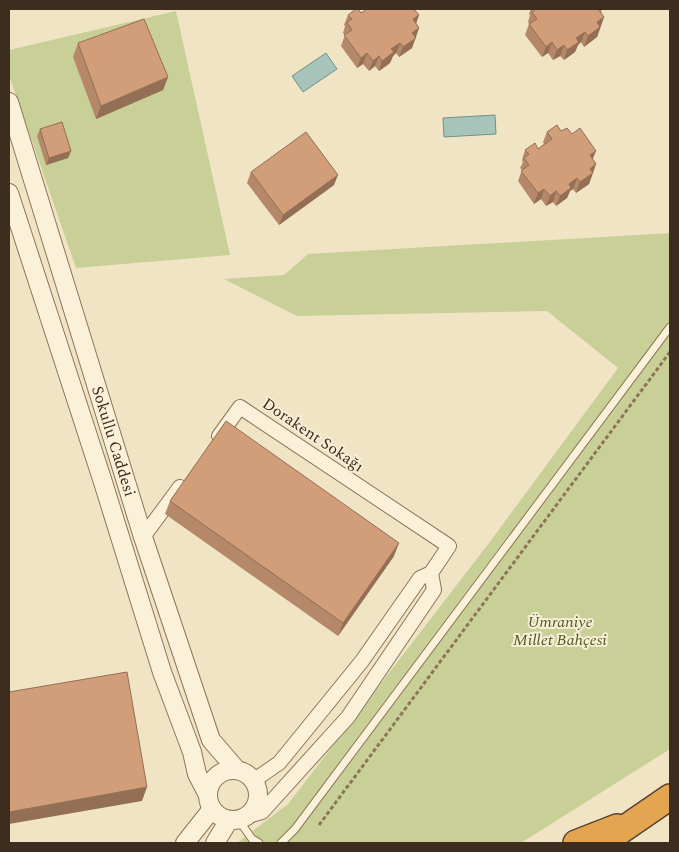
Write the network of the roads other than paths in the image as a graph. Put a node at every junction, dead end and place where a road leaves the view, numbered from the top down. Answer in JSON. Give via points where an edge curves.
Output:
{"nodes":[{"id":1,"x":9,"y":102,"type":"edge"},
{"id":2,"x":9,"y":193,"type":"edge"},
{"id":3,"x":61,"y":270,"type":"junction"},
{"id":4,"x":36,"y":274,"type":"junction"},
{"id":5,"x":670,"y":327,"type":"edge"},
{"id":6,"x":212,"y":445,"type":"edge"},
{"id":7,"x":189,"y":476,"type":"edge"},
{"id":8,"x":143,"y":536,"type":"junction"},
{"id":9,"x":122,"y":543,"type":"junction"},
{"id":10,"x":431,"y":573,"type":"junction"},
{"id":11,"x":237,"y":770,"type":"junction"},
{"id":12,"x":253,"y":781,"type":"junction"},
{"id":13,"x":670,"y":797,"type":"edge"},
{"id":14,"x":210,"y":802,"type":"junction"},
{"id":15,"x":238,"y":818,"type":"junction"},
{"id":16,"x":638,"y":818,"type":"junction"},
{"id":17,"x":185,"y":843,"type":"edge"},
{"id":18,"x":215,"y":843,"type":"edge"},
{"id":19,"x":259,"y":843,"type":"edge"},
{"id":20,"x":281,"y":843,"type":"edge"},
{"id":21,"x":576,"y":843,"type":"edge"},
{"id":22,"x":603,"y":843,"type":"edge"}],
"edges":[{"from":1,"to":3,"type":"street","name":"Sokullu Caddesi"},
{"from":2,"to":4,"type":"street","name":"Sokullu Caddesi"},
{"from":3,"to":4,"type":"street"},
{"from":3,"to":8,"type":"street","name":"Sokullu Caddesi"},
{"from":4,"to":9,"type":"street","name":"Sokullu Caddesi"},
{"from":5,"to":20,"type":"lane","via":[[295,829]]},
{"from":6,"to":10,"type":"street","name":"Dorakent Sokağı","via":[[240,407],[449,546]]},
{"from":7,"to":8,"type":"street"},
{"from":8,"to":9,"type":"street"},
{"from":8,"to":11,"type":"street","name":"Sokullu Caddesi","via":[[211,740]]},
{"from":9,"to":14,"type":"street","name":"Sokullu Caddesi","via":[[162,672]]},
{"from":10,"to":12,"type":"street","name":"Dorakent Sokağı","via":[[420,578],[362,662],[279,763]]},
{"from":10,"to":15,"type":"street","via":[[434,590],[348,717],[262,812]]},
{"from":11,"to":12,"type":"street","name":"Sokullu Caddesi"},
{"from":11,"to":14,"type":"street","via":[[218,774],[211,782]]},
{"from":12,"to":15,"type":"street","via":[[258,799],[254,809]]},
{"from":13,"to":16,"type":"highway"},
{"from":14,"to":15,"type":"street","via":[[220,817]]},
{"from":14,"to":17,"type":"street"},
{"from":15,"to":18,"type":"street"},
{"from":15,"to":19,"type":"lane","via":[[252,839]]},
{"from":16,"to":21,"type":"highway"},
{"from":16,"to":22,"type":"highway"}]}
